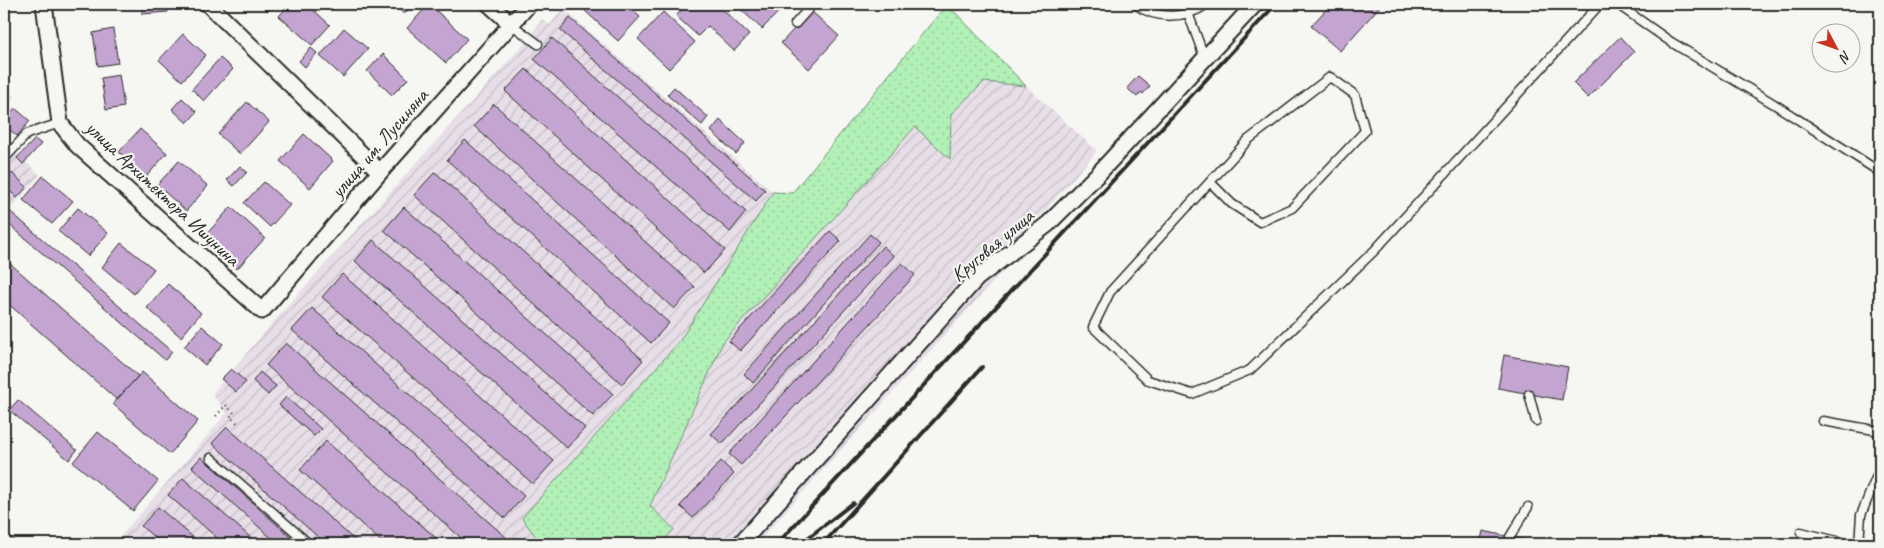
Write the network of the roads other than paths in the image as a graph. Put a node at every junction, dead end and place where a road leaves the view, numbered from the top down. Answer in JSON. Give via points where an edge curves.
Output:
{"nodes":[{"id":1,"x":44,"y":4,"type":"edge"},
{"id":2,"x":208,"y":4,"type":"edge"},
{"id":3,"x":489,"y":4,"type":"edge"},
{"id":4,"x":529,"y":4,"type":"edge"},
{"id":5,"x":813,"y":4,"type":"edge"},
{"id":6,"x":1135,"y":4,"type":"edge"},
{"id":7,"x":1207,"y":4,"type":"edge"},
{"id":8,"x":1255,"y":4,"type":"edge"},
{"id":9,"x":1600,"y":4,"type":"edge"},
{"id":10,"x":1617,"y":4,"type":"edge"},
{"id":11,"x":1188,"y":13,"type":"junction"},
{"id":12,"x":511,"y":24,"type":"junction"},
{"id":13,"x":795,"y":24,"type":"dead end"},
{"id":14,"x":538,"y":44,"type":"dead end"},
{"id":15,"x":1204,"y":59,"type":"junction"},
{"id":16,"x":60,"y":123,"type":"junction"},
{"id":17,"x":4,"y":159,"type":"edge"},
{"id":18,"x":380,"y":172,"type":"junction"},
{"id":19,"x":1880,"y":172,"type":"edge"},
{"id":20,"x":1210,"y":182,"type":"junction"},
{"id":21,"x":262,"y":312,"type":"joint"},
{"id":22,"x":1529,"y":394,"type":"dead end"},
{"id":23,"x":1536,"y":421,"type":"dead end"},
{"id":24,"x":1823,"y":421,"type":"dead end"},
{"id":25,"x":1880,"y":431,"type":"edge"},
{"id":26,"x":211,"y":458,"type":"dead end"},
{"id":27,"x":1880,"y":468,"type":"edge"},
{"id":28,"x":1528,"y":507,"type":"dead end"},
{"id":29,"x":1801,"y":532,"type":"dead end"},
{"id":30,"x":1510,"y":536,"type":"dead end"},
{"id":31,"x":309,"y":544,"type":"edge"},
{"id":32,"x":740,"y":544,"type":"edge"},
{"id":33,"x":1849,"y":544,"type":"edge"},
{"id":34,"x":1859,"y":544,"type":"edge"}],
"edges":[{"from":1,"to":16,"type":"street","name":"улица Архитектора Ишунина"},
{"from":2,"to":18,"type":"street"},
{"from":3,"to":12,"type":"street"},
{"from":4,"to":12,"type":"street","name":"улица им. Лусиняна"},
{"from":5,"to":13,"type":"lane"},
{"from":6,"to":11,"type":"lane","via":[[1169,16]]},
{"from":7,"to":11,"type":"lane"},
{"from":8,"to":15,"type":"street","name":"Круговая улица"},
{"from":9,"to":20,"type":"lane","via":[[1374,251],[1250,370],[1192,394],[1148,380],[1093,327],[1110,292]]},
{"from":10,"to":19,"type":"lane","via":[[1671,42]]},
{"from":11,"to":15,"type":"lane"},
{"from":12,"to":14,"type":"lane"},
{"from":12,"to":18,"type":"street","name":"улица им. Лусиняна"},
{"from":15,"to":32,"type":"street","name":"Круговая улица","via":[[1048,224],[977,278]]},
{"from":16,"to":17,"type":"lane","via":[[27,134]]},
{"from":16,"to":21,"type":"street","name":"улица Архитектора Ишунина","via":[[77,145]]},
{"from":18,"to":21,"type":"street","name":"улица им. Лусиняна"},
{"from":20,"to":20,"type":"lane","via":[[1248,140],[1330,77],[1354,94],[1365,131],[1292,208],[1260,222],[1232,204]]},
{"from":22,"to":23,"type":"lane"},
{"from":24,"to":25,"type":"lane"},
{"from":26,"to":31,"type":"lane"},
{"from":27,"to":34,"type":"lane","via":[[1861,515]]},
{"from":28,"to":30,"type":"lane"},
{"from":29,"to":33,"type":"lane"}]}
